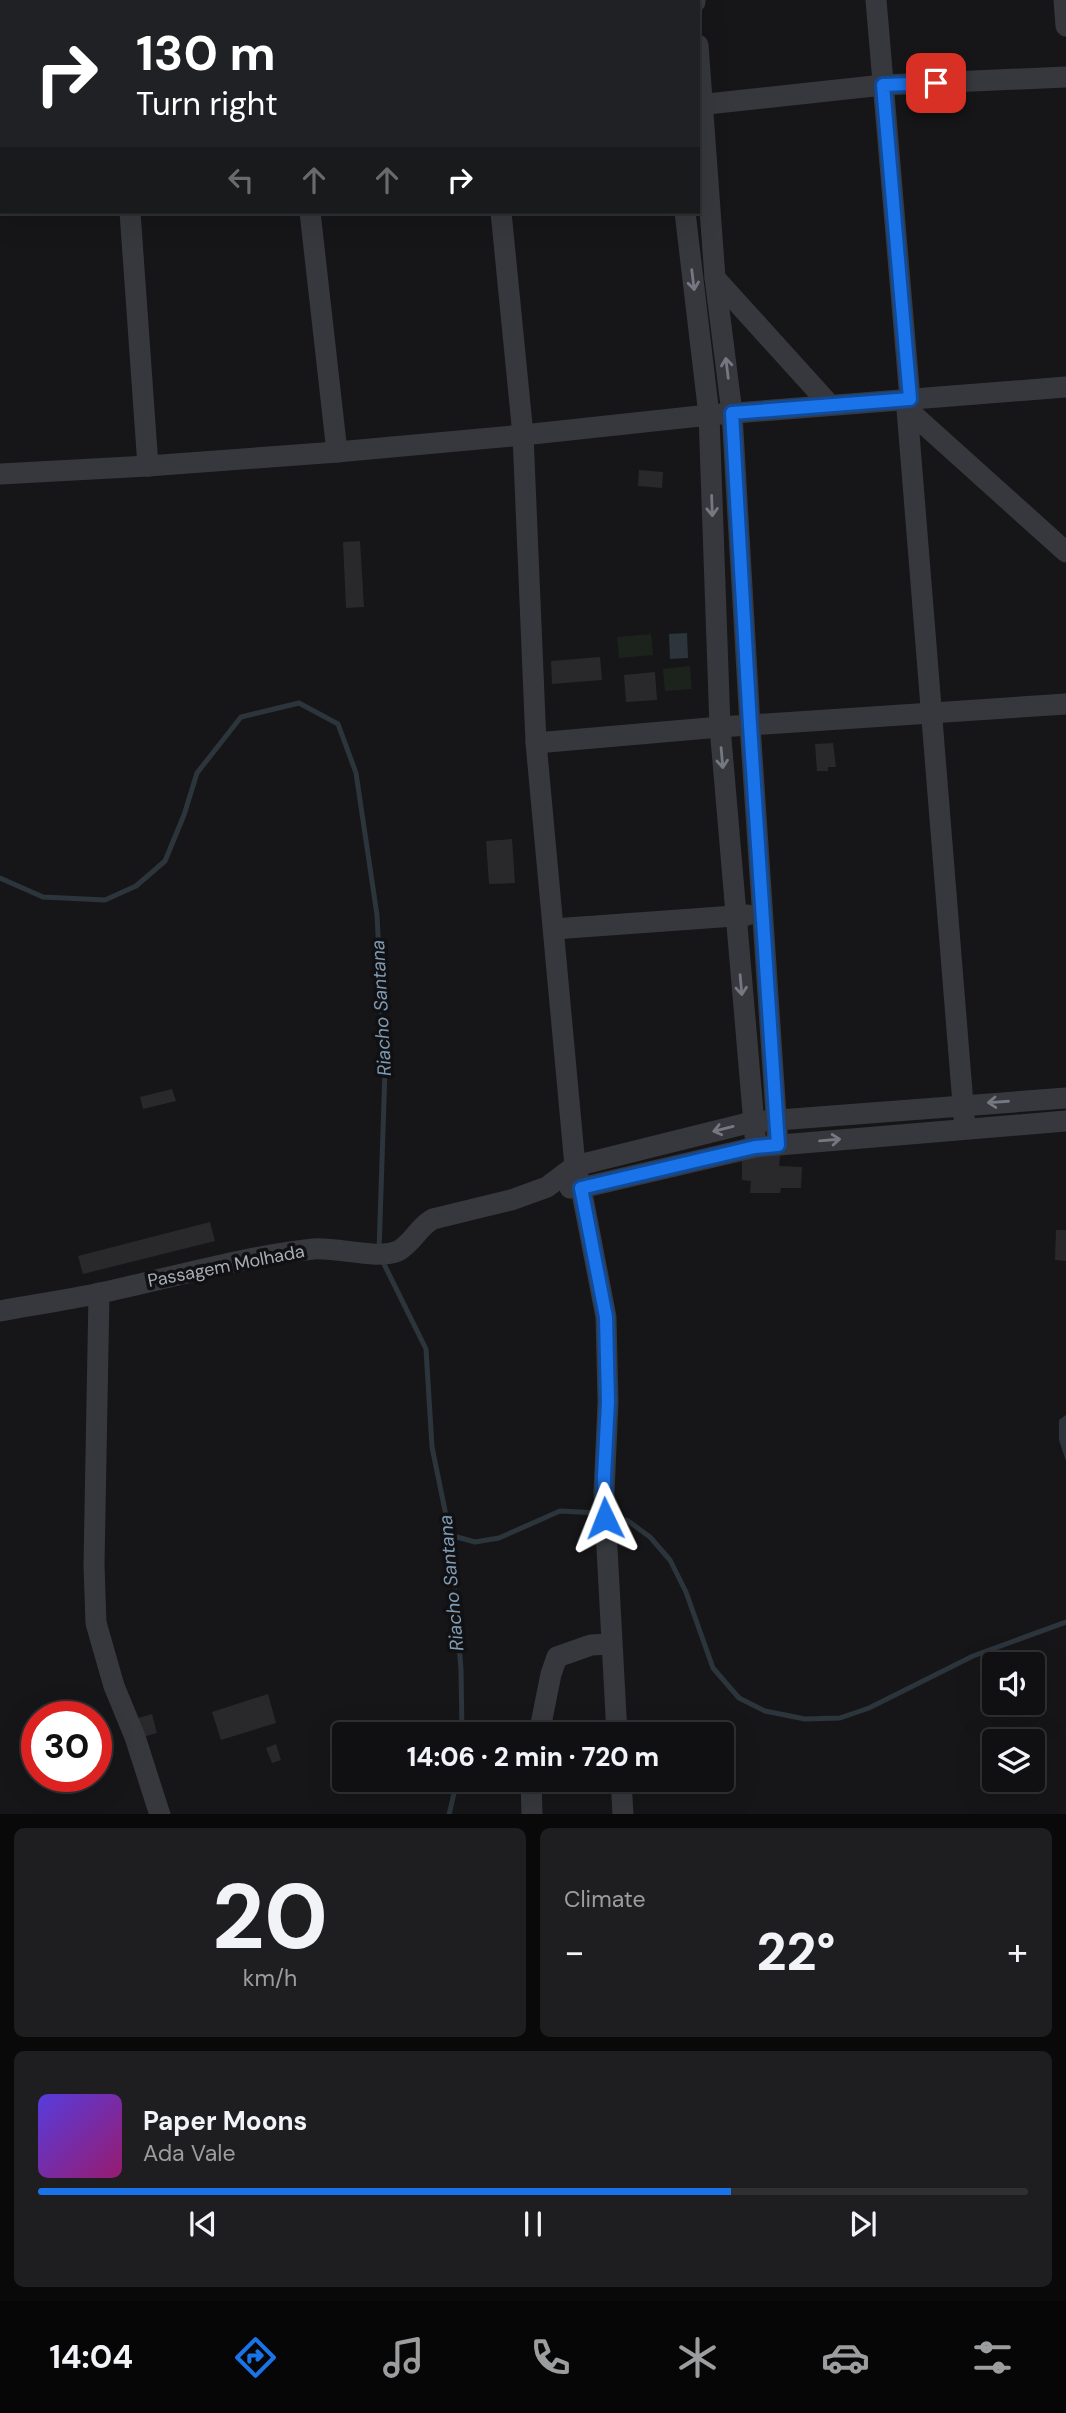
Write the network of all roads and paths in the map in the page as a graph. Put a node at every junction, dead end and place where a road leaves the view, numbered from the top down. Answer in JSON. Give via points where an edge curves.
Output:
{"nodes":[{"id":1,"x":876,"y":0,"type":"edge"},
{"id":2,"x":1064,"y":0,"type":"edge"},
{"id":3,"x":1066,"y":26,"type":"edge"},
{"id":4,"x":1066,"y":78,"type":"edge"},
{"id":5,"x":700,"y":85,"type":"edge"},
{"id":6,"x":883,"y":85,"type":"junction"},
{"id":7,"x":701,"y":105,"type":"edge"},
{"id":8,"x":130,"y":214,"type":"edge"},
{"id":9,"x":310,"y":214,"type":"edge"},
{"id":10,"x":502,"y":214,"type":"edge"},
{"id":11,"x":685,"y":214,"type":"edge"},
{"id":12,"x":715,"y":278,"type":"junction"},
{"id":13,"x":1066,"y":387,"type":"edge"},
{"id":14,"x":909,"y":404,"type":"junction"},
{"id":15,"x":830,"y":405,"type":"junction"},
{"id":16,"x":732,"y":413,"type":"junction"},
{"id":17,"x":709,"y":415,"type":"junction"},
{"id":18,"x":523,"y":435,"type":"junction"},
{"id":19,"x":337,"y":452,"type":"junction"},
{"id":20,"x":148,"y":466,"type":"junction"},
{"id":21,"x":0,"y":474,"type":"edge"},
{"id":22,"x":1066,"y":552,"type":"edge"},
{"id":23,"x":1066,"y":704,"type":"edge"},
{"id":24,"x":933,"y":713,"type":"junction"},
{"id":25,"x":750,"y":725,"type":"junction"},
{"id":26,"x":720,"y":727,"type":"junction"},
{"id":27,"x":536,"y":743,"type":"junction"},
{"id":28,"x":762,"y":914,"type":"junction"},
{"id":29,"x":735,"y":915,"type":"junction"},
{"id":30,"x":554,"y":929,"type":"junction"},
{"id":31,"x":1066,"y":1098,"type":"edge"},
{"id":32,"x":963,"y":1104,"type":"junction"},
{"id":33,"x":775,"y":1120,"type":"junction"},
{"id":34,"x":1066,"y":1121,"type":"edge"},
{"id":35,"x":752,"y":1122,"type":"junction"},
{"id":36,"x":965,"y":1129,"type":"junction"},
{"id":37,"x":778,"y":1145,"type":"junction"},
{"id":38,"x":755,"y":1147,"type":"junction"},
{"id":39,"x":575,"y":1166,"type":"junction"},
{"id":40,"x":547,"y":1187,"type":"junction"},
{"id":41,"x":581,"y":1188,"type":"junction"},
{"id":42,"x":99,"y":1293,"type":"junction"},
{"id":43,"x":0,"y":1311,"type":"edge"},
{"id":44,"x":611,"y":1644,"type":"junction"},
{"id":45,"x":542,"y":1722,"type":"edge"},
{"id":46,"x":616,"y":1722,"type":"edge"},
{"id":47,"x":531,"y":1792,"type":"edge"},
{"id":48,"x":622,"y":1792,"type":"edge"},
{"id":49,"x":160,"y":1814,"type":"edge"},
{"id":50,"x":532,"y":1814,"type":"edge"},
{"id":51,"x":623,"y":1814,"type":"edge"}],
"edges":[{"from":1,"to":6,"type":"street"},
{"from":2,"to":3,"type":"street"},
{"from":4,"to":6,"type":"street"},
{"from":5,"to":7,"type":"street"},
{"from":6,"to":7,"type":"street"},
{"from":6,"to":14,"type":"street"},
{"from":7,"to":12,"type":"street"},
{"from":8,"to":20,"type":"street"},
{"from":9,"to":19,"type":"street"},
{"from":10,"to":18,"type":"street"},
{"from":11,"to":17,"type":"street","one_way":true},
{"from":12,"to":15,"type":"street"},
{"from":16,"to":12,"type":"street","one_way":true},
{"from":13,"to":14,"type":"street"},
{"from":14,"to":15,"type":"street"},
{"from":14,"to":22,"type":"street"},
{"from":14,"to":24,"type":"street"},
{"from":15,"to":16,"type":"street"},
{"from":16,"to":17,"type":"street"},
{"from":16,"to":25,"type":"street"},
{"from":17,"to":18,"type":"street"},
{"from":17,"to":26,"type":"street","one_way":true},
{"from":18,"to":19,"type":"street"},
{"from":18,"to":27,"type":"street"},
{"from":19,"to":20,"type":"street"},
{"from":20,"to":21,"type":"street"},
{"from":23,"to":24,"type":"street"},
{"from":24,"to":25,"type":"street"},
{"from":24,"to":32,"type":"street"},
{"from":25,"to":26,"type":"street"},
{"from":25,"to":28,"type":"street"},
{"from":26,"to":27,"type":"street"},
{"from":26,"to":29,"type":"street","one_way":true},
{"from":27,"to":30,"type":"street"},
{"from":28,"to":29,"type":"street"},
{"from":28,"to":33,"type":"street"},
{"from":29,"to":30,"type":"street"},
{"from":29,"to":35,"type":"street","one_way":true},
{"from":30,"to":39,"type":"street"},
{"from":31,"to":32,"type":"street","one_way":true},
{"from":32,"to":33,"type":"street"},
{"from":32,"to":36,"type":"street"},
{"from":33,"to":35,"type":"street"},
{"from":33,"to":37,"type":"street"},
{"from":34,"to":36,"type":"street"},
{"from":35,"to":38,"type":"street"},
{"from":35,"to":39,"type":"street","one_way":true},
{"from":37,"to":36,"type":"street","one_way":true},
{"from":37,"to":38,"type":"street"},
{"from":38,"to":41,"type":"street"},
{"from":39,"to":40,"type":"street"},
{"from":39,"to":41,"type":"street"},
{"from":40,"to":41,"type":"street"},
{"from":40,"to":42,"type":"street","name":"Passagem Molhada","via":[[426,1222],[398,1251],[280,1253]]},
{"from":41,"to":44,"type":"street","via":[[606,1317],[604,1493]]},
{"from":42,"to":43,"type":"street","name":"Passagem Molhada"},
{"from":42,"to":49,"type":"street","via":[[96,1623]]},
{"from":44,"to":45,"type":"street","via":[[591,1645],[557,1657]]},
{"from":44,"to":46,"type":"street"},
{"from":47,"to":50,"type":"street"},
{"from":48,"to":51,"type":"street"}]}
